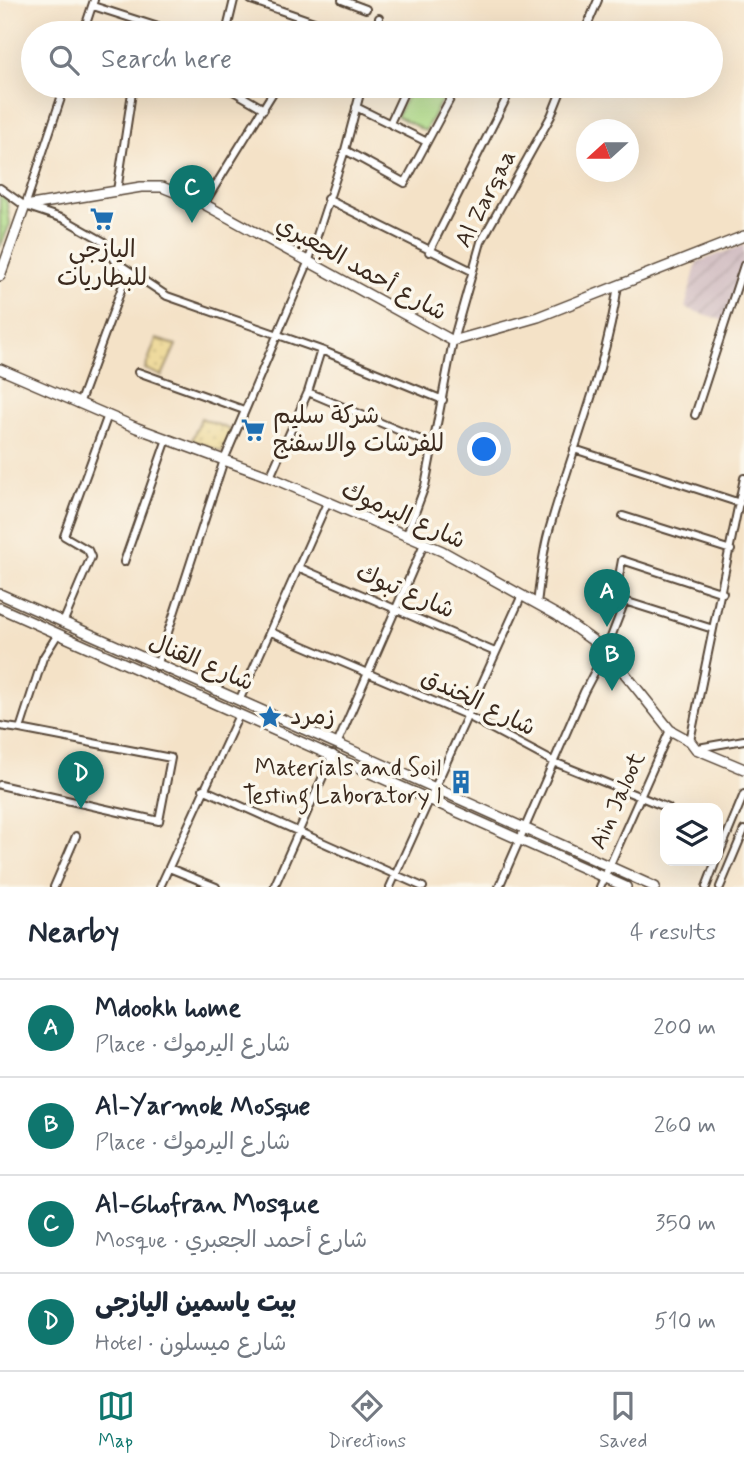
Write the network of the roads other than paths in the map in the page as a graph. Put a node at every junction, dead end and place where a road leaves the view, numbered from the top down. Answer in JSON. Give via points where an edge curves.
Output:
{"nodes":[{"id":1,"x":234,"y":0,"type":"edge"},
{"id":2,"x":251,"y":0,"type":"edge"},
{"id":3,"x":342,"y":0,"type":"edge"},
{"id":4,"x":598,"y":0,"type":"edge"},
{"id":5,"x":94,"y":3,"type":"edge"},
{"id":6,"x":366,"y":9,"type":"dead end"},
{"id":7,"x":379,"y":18,"type":"dead end"},
{"id":8,"x":87,"y":21,"type":"edge"},
{"id":9,"x":144,"y":21,"type":"edge"},
{"id":10,"x":229,"y":21,"type":"edge"},
{"id":11,"x":311,"y":21,"type":"edge"},
{"id":12,"x":378,"y":21,"type":"edge"},
{"id":13,"x":589,"y":21,"type":"edge"},
{"id":14,"x":61,"y":98,"type":"edge"},
{"id":15,"x":131,"y":98,"type":"edge"},
{"id":16,"x":246,"y":98,"type":"edge"},
{"id":17,"x":270,"y":98,"type":"edge"},
{"id":18,"x":359,"y":98,"type":"edge"},
{"id":19,"x":402,"y":98,"type":"edge"},
{"id":20,"x":451,"y":98,"type":"edge"},
{"id":21,"x":507,"y":98,"type":"edge"},
{"id":22,"x":558,"y":98,"type":"edge"},
{"id":23,"x":356,"y":107,"type":"junction"},
{"id":24,"x":264,"y":108,"type":"junction"},
{"id":25,"x":391,"y":121,"type":"junction"},
{"id":26,"x":427,"y":142,"type":"junction"},
{"id":27,"x":345,"y":150,"type":"junction"},
{"id":28,"x":0,"y":188,"type":"edge"},
{"id":29,"x":117,"y":191,"type":"junction"},
{"id":30,"x":327,"y":199,"type":"junction"},
{"id":31,"x":24,"y":205,"type":"junction"},
{"id":32,"x":204,"y":205,"type":"junction"},
{"id":33,"x":744,"y":236,"type":"edge"},
{"id":34,"x":429,"y":252,"type":"junction"},
{"id":35,"x":308,"y":263,"type":"junction"},
{"id":36,"x":744,"y":265,"type":"edge"},
{"id":37,"x":128,"y":271,"type":"junction"},
{"id":38,"x":472,"y":271,"type":"junction"},
{"id":39,"x":0,"y":276,"type":"edge"},
{"id":40,"x":618,"y":285,"type":"junction"},
{"id":41,"x":276,"y":333,"type":"junction"},
{"id":42,"x":453,"y":341,"type":"junction"},
{"id":43,"x":321,"y":350,"type":"junction"},
{"id":44,"x":0,"y":369,"type":"edge"},
{"id":45,"x":138,"y":372,"type":"dead end"},
{"id":46,"x":308,"y":392,"type":"junction"},
{"id":47,"x":443,"y":400,"type":"junction"},
{"id":48,"x":79,"y":404,"type":"junction"},
{"id":49,"x":244,"y":410,"type":"junction"},
{"id":50,"x":108,"y":415,"type":"junction"},
{"id":51,"x":695,"y":415,"type":"dead end"},
{"id":52,"x":167,"y":439,"type":"junction"},
{"id":53,"x":433,"y":445,"type":"junction"},
{"id":54,"x":574,"y":449,"type":"junction"},
{"id":55,"x":224,"y":460,"type":"junction"},
{"id":56,"x":270,"y":477,"type":"junction"},
{"id":57,"x":744,"y":478,"type":"edge"},
{"id":58,"x":327,"y":503,"type":"junction"},
{"id":59,"x":740,"y":503,"type":"junction"},
{"id":60,"x":623,"y":516,"type":"dead end"},
{"id":61,"x":406,"y":537,"type":"junction"},
{"id":62,"x":424,"y":544,"type":"junction"},
{"id":63,"x":731,"y":550,"type":"junction"},
{"id":64,"x":124,"y":562,"type":"dead end"},
{"id":65,"x":300,"y":568,"type":"junction"},
{"id":66,"x":723,"y":593,"type":"junction"},
{"id":67,"x":0,"y":594,"type":"edge"},
{"id":68,"x":522,"y":595,"type":"junction"},
{"id":69,"x":625,"y":601,"type":"junction"},
{"id":70,"x":537,"y":604,"type":"junction"},
{"id":71,"x":0,"y":608,"type":"edge"},
{"id":72,"x":395,"y":610,"type":"junction"},
{"id":73,"x":63,"y":623,"type":"junction"},
{"id":74,"x":713,"y":629,"type":"junction"},
{"id":75,"x":271,"y":632,"type":"junction"},
{"id":76,"x":58,"y":634,"type":"junction"},
{"id":77,"x":606,"y":650,"type":"junction"},
{"id":78,"x":495,"y":652,"type":"junction"},
{"id":79,"x":157,"y":666,"type":"junction"},
{"id":80,"x":367,"y":674,"type":"junction"},
{"id":81,"x":239,"y":701,"type":"junction"},
{"id":82,"x":239,"y":715,"type":"junction"},
{"id":83,"x":466,"y":715,"type":"junction"},
{"id":84,"x":0,"y":726,"type":"edge"},
{"id":85,"x":20,"y":729,"type":"junction"},
{"id":86,"x":670,"y":730,"type":"junction"},
{"id":87,"x":744,"y":740,"type":"edge"},
{"id":88,"x":338,"y":742,"type":"junction"},
{"id":89,"x":693,"y":745,"type":"junction"},
{"id":90,"x":333,"y":754,"type":"junction"},
{"id":91,"x":554,"y":762,"type":"junction"},
{"id":92,"x":744,"y":769,"type":"edge"},
{"id":93,"x":0,"y":785,"type":"edge"},
{"id":94,"x":435,"y":786,"type":"junction"},
{"id":95,"x":203,"y":789,"type":"junction"},
{"id":96,"x":744,"y":794,"type":"edge"},
{"id":97,"x":642,"y":797,"type":"junction"},
{"id":98,"x":429,"y":798,"type":"junction"},
{"id":99,"x":660,"y":805,"type":"edge"},
{"id":100,"x":524,"y":828,"type":"junction"},
{"id":101,"x":744,"y":830,"type":"edge"},
{"id":102,"x":298,"y":833,"type":"junction"},
{"id":103,"x":723,"y":833,"type":"edge"},
{"id":104,"x":727,"y":835,"type":"junction"},
{"id":105,"x":76,"y":836,"type":"dead end"},
{"id":106,"x":518,"y":839,"type":"junction"},
{"id":107,"x":723,"y":845,"type":"edge"},
{"id":108,"x":609,"y":866,"type":"junction"},
{"id":109,"x":714,"y":866,"type":"edge"},
{"id":110,"x":169,"y":868,"type":"junction"},
{"id":111,"x":396,"y":874,"type":"junction"},
{"id":112,"x":604,"y":877,"type":"junction"},
{"id":113,"x":54,"y":887,"type":"edge"},
{"id":114,"x":160,"y":887,"type":"edge"},
{"id":115,"x":216,"y":887,"type":"edge"},
{"id":116,"x":274,"y":887,"type":"edge"},
{"id":117,"x":390,"y":887,"type":"edge"},
{"id":118,"x":423,"y":887,"type":"edge"},
{"id":119,"x":499,"y":887,"type":"edge"},
{"id":120,"x":600,"y":887,"type":"edge"},
{"id":121,"x":626,"y":887,"type":"edge"},
{"id":122,"x":655,"y":887,"type":"edge"},
{"id":123,"x":706,"y":887,"type":"edge"},
{"id":124,"x":720,"y":887,"type":"edge"}],
"edges":[{"from":1,"to":10,"type":"street"},
{"from":2,"to":11,"type":"street"},
{"from":3,"to":6,"type":"street"},
{"from":4,"to":13,"type":"street"},
{"from":5,"to":8,"type":"street"},
{"from":5,"to":9,"type":"street"},
{"from":7,"to":12,"type":"street"},
{"from":14,"to":31,"type":"street"},
{"from":15,"to":29,"type":"street"},
{"from":16,"to":24,"type":"street"},
{"from":17,"to":24,"type":"street"},
{"from":18,"to":23,"type":"street"},
{"from":19,"to":25,"type":"street"},
{"from":20,"to":26,"type":"street"},
{"from":21,"to":34,"type":"street"},
{"from":22,"to":38,"type":"street","name":"Al Zarqaa","via":[[481,242]]},
{"from":23,"to":25,"type":"street"},
{"from":23,"to":27,"type":"street"},
{"from":24,"to":32,"type":"street"},
{"from":25,"to":26,"type":"street"},
{"from":26,"to":27,"type":"street","via":[[405,183]]},
{"from":27,"to":30,"type":"street"},
{"from":28,"to":31,"type":"street"},
{"from":29,"to":31,"type":"street","name":"شارع أحمد الجعبري"},
{"from":29,"to":32,"type":"street","name":"شارع أحمد الجعبري","via":[[162,187]]},
{"from":30,"to":34,"type":"street"},
{"from":30,"to":35,"type":"street"},
{"from":31,"to":37,"type":"street","via":[[64,219],[103,241]]},
{"from":31,"to":39,"type":"street"},
{"from":32,"to":35,"type":"street","name":"شارع أحمد الجعبري"},
{"from":33,"to":40,"type":"street","name":"شارع أحمد الجعبري"},
{"from":34,"to":38,"type":"street"},
{"from":35,"to":41,"type":"street"},
{"from":35,"to":42,"type":"street","name":"شارع أحمد الجعبري"},
{"from":36,"to":51,"type":"street"},
{"from":37,"to":41,"type":"street","via":[[167,296]]},
{"from":37,"to":48,"type":"street"},
{"from":38,"to":42,"type":"street","name":"Al Zarqaa"},
{"from":40,"to":42,"type":"street","name":"شارع أحمد الجعبري","via":[[538,317]]},
{"from":40,"to":54,"type":"street","via":[[606,349]]},
{"from":41,"to":43,"type":"street"},
{"from":41,"to":49,"type":"street"},
{"from":42,"to":47,"type":"street","name":"Al Zarqaa"},
{"from":43,"to":46,"type":"street"},
{"from":43,"to":47,"type":"street"},
{"from":44,"to":48,"type":"street","name":"شارع اليرموك"},
{"from":45,"to":49,"type":"street"},
{"from":46,"to":53,"type":"street"},
{"from":46,"to":56,"type":"street"},
{"from":47,"to":53,"type":"street","name":"Al Zarqaa"},
{"from":48,"to":50,"type":"street","name":"شارع اليرموك"},
{"from":49,"to":55,"type":"street"},
{"from":50,"to":52,"type":"street","name":"شارع اليرموك"},
{"from":50,"to":73,"type":"street","via":[[64,536],[88,550],[91,557]]},
{"from":52,"to":55,"type":"street","name":"شارع اليرموك"},
{"from":52,"to":64,"type":"street"},
{"from":53,"to":61,"type":"street","name":"Al Zarqaa","via":[[425,486]]},
{"from":54,"to":59,"type":"street"},
{"from":54,"to":70,"type":"street","via":[[547,537]]},
{"from":55,"to":56,"type":"street","name":"شارع اليرموك"},
{"from":55,"to":79,"type":"street"},
{"from":56,"to":58,"type":"street","name":"شارع اليرموك"},
{"from":57,"to":59,"type":"street"},
{"from":58,"to":61,"type":"street","name":"شارع اليرموك"},
{"from":58,"to":65,"type":"street"},
{"from":59,"to":63,"type":"street"},
{"from":60,"to":63,"type":"street"},
{"from":61,"to":62,"type":"street","name":"شارع اليرموك"},
{"from":62,"to":68,"type":"street","name":"شارع اليرموك"},
{"from":62,"to":72,"type":"street"},
{"from":63,"to":66,"type":"street"},
{"from":65,"to":72,"type":"street","name":"شارع تبوك"},
{"from":65,"to":75,"type":"street"},
{"from":66,"to":69,"type":"street","via":[[622,560],[615,598]]},
{"from":66,"to":74,"type":"street"},
{"from":67,"to":73,"type":"street","name":"شارع القنال"},
{"from":68,"to":70,"type":"street","name":"شارع اليرموك"},
{"from":68,"to":78,"type":"street"},
{"from":69,"to":74,"type":"street"},
{"from":69,"to":77,"type":"street"},
{"from":70,"to":77,"type":"street","name":"شارع اليرموك"},
{"from":71,"to":76,"type":"street","name":"شارع القنال"},
{"from":72,"to":78,"type":"street","name":"شارع تبوك"},
{"from":72,"to":80,"type":"street"},
{"from":73,"to":79,"type":"street","name":"شارع القنال"},
{"from":74,"to":89,"type":"street"},
{"from":75,"to":80,"type":"street","name":"شارع الخندق"},
{"from":75,"to":81,"type":"street"},
{"from":76,"to":82,"type":"street","name":"شارع القنال"},
{"from":76,"to":85,"type":"street","via":[[43,658]]},
{"from":77,"to":86,"type":"street","name":"شارع اليرموك"},
{"from":77,"to":91,"type":"street"},
{"from":78,"to":83,"type":"street"},
{"from":79,"to":81,"type":"street","name":"شارع القنال"},
{"from":80,"to":83,"type":"street","name":"شارع الخندق"},
{"from":80,"to":88,"type":"street"},
{"from":81,"to":88,"type":"street","name":"شارع القنال"},
{"from":82,"to":90,"type":"street","name":"شارع القنال"},
{"from":82,"to":95,"type":"street"},
{"from":83,"to":91,"type":"street","name":"شارع الخندق"},
{"from":83,"to":94,"type":"street"},
{"from":84,"to":85,"type":"street"},
{"from":85,"to":93,"type":"street","via":[[171,758],[159,821]]},
{"from":86,"to":89,"type":"street","name":"شارع اليرموك"},
{"from":86,"to":97,"type":"street","name":"Ain Jaloot"},
{"from":87,"to":89,"type":"street"},
{"from":88,"to":94,"type":"street","name":"شارع القنال"},
{"from":89,"to":92,"type":"street","name":"شارع اليرموك"},
{"from":90,"to":98,"type":"street","name":"شارع القنال"},
{"from":90,"to":102,"type":"street"},
{"from":91,"to":97,"type":"street","name":"شارع الخندق"},
{"from":91,"to":100,"type":"street"},
{"from":94,"to":98,"type":"street"},
{"from":94,"to":100,"type":"street","name":"شارع القنال"},
{"from":95,"to":102,"type":"street"},
{"from":95,"to":110,"type":"street"},
{"from":96,"to":104,"type":"street"},
{"from":97,"to":99,"type":"street","name":"شارع الخندق"},
{"from":97,"to":108,"type":"street","name":"Ain Jaloot"},
{"from":98,"to":106,"type":"street","name":"شارع القنال"},
{"from":98,"to":111,"type":"street"},
{"from":100,"to":106,"type":"street"},
{"from":100,"to":108,"type":"street","name":"شارع القنال"},
{"from":101,"to":124,"type":"street"},
{"from":102,"to":111,"type":"street"},
{"from":102,"to":116,"type":"street"},
{"from":103,"to":104,"type":"street"},
{"from":104,"to":107,"type":"street"},
{"from":105,"to":113,"type":"street"},
{"from":106,"to":112,"type":"street","name":"شارع القنال"},
{"from":106,"to":119,"type":"street"},
{"from":108,"to":112,"type":"street","name":"Ain Jaloot"},
{"from":108,"to":122,"type":"street","name":"شارع القنال"},
{"from":109,"to":123,"type":"street"},
{"from":110,"to":114,"type":"street"},
{"from":110,"to":115,"type":"street"},
{"from":111,"to":117,"type":"street"},
{"from":111,"to":118,"type":"street"},
{"from":112,"to":120,"type":"street","name":"Ain Jaloot"},
{"from":112,"to":121,"type":"street","name":"شارع القنال"}]}
